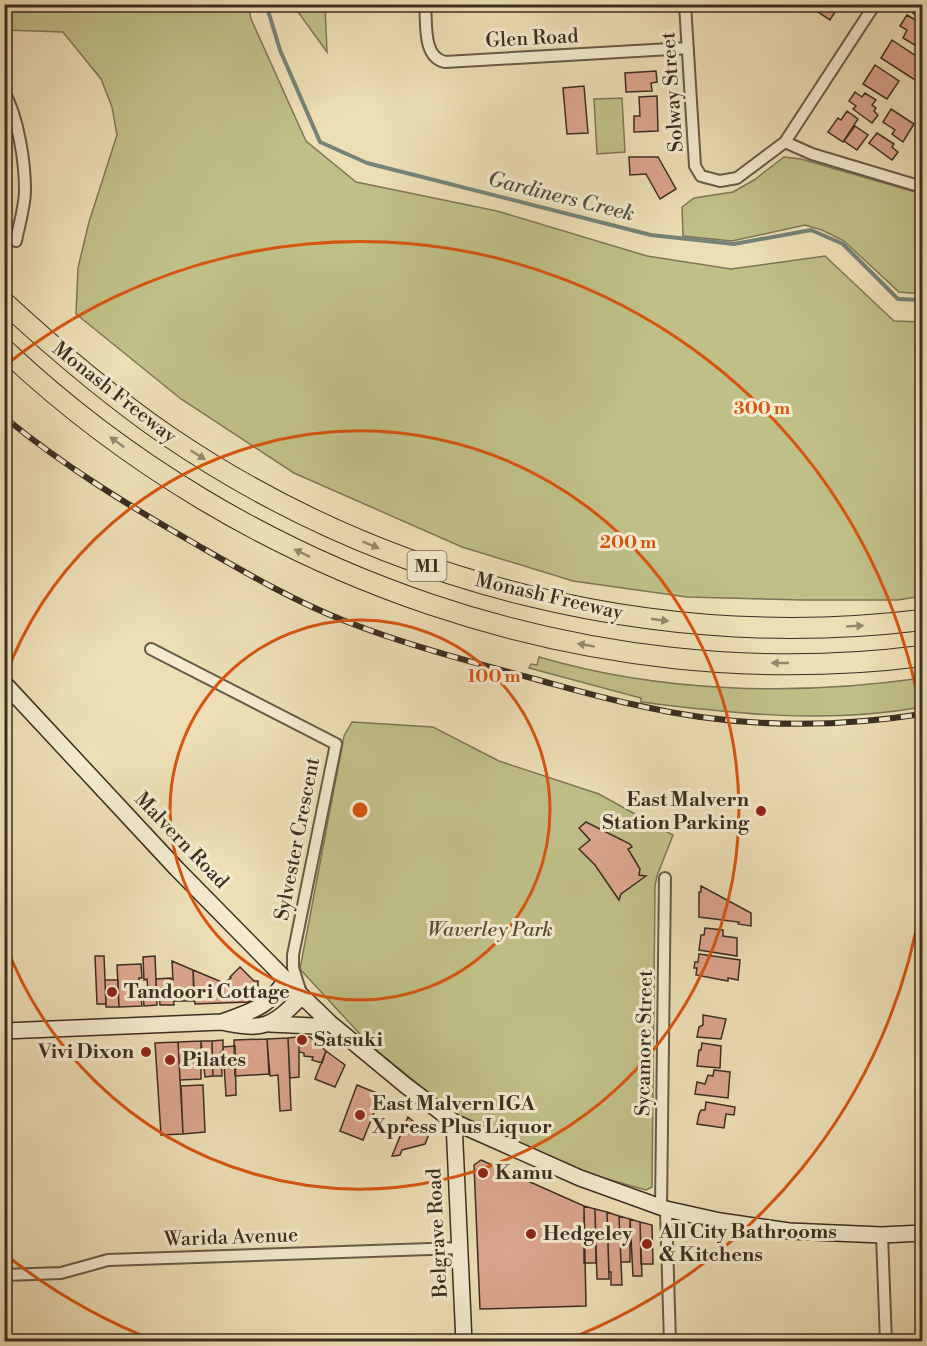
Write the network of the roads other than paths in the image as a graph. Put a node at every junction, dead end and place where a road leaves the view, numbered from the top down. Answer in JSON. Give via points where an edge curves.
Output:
{"nodes":[{"id":1,"x":425,"y":4,"type":"edge"},
{"id":2,"x":685,"y":4,"type":"edge"},
{"id":3,"x":875,"y":4,"type":"edge"},
{"id":4,"x":687,"y":48,"type":"junction"},
{"id":5,"x":4,"y":92,"type":"edge"},
{"id":6,"x":784,"y":142,"type":"junction"},
{"id":7,"x":922,"y":187,"type":"edge"},
{"id":8,"x":16,"y":241,"type":"dead end"},
{"id":9,"x":4,"y":302,"type":"edge"},
{"id":10,"x":4,"y":349,"type":"edge"},
{"id":11,"x":922,"y":620,"type":"edge"},
{"id":12,"x":151,"y":649,"type":"dead end"},
{"id":13,"x":922,"y":656,"type":"edge"},
{"id":14,"x":4,"y":683,"type":"edge"},
{"id":15,"x":665,"y":878,"type":"dead end"},
{"id":16,"x":290,"y":973,"type":"junction"},
{"id":17,"x":302,"y":996,"type":"junction"},
{"id":18,"x":222,"y":1022,"type":"junction"},
{"id":19,"x":330,"y":1023,"type":"junction"},
{"id":20,"x":270,"y":1024,"type":"junction"},
{"id":21,"x":4,"y":1030,"type":"edge"},
{"id":22,"x":453,"y":1122,"type":"junction"},
{"id":23,"x":663,"y":1209,"type":"junction"},
{"id":24,"x":922,"y":1233,"type":"edge"},
{"id":25,"x":882,"y":1235,"type":"junction"},
{"id":26,"x":459,"y":1248,"type":"junction"},
{"id":27,"x":4,"y":1275,"type":"edge"},
{"id":28,"x":464,"y":1341,"type":"edge"},
{"id":29,"x":670,"y":1341,"type":"edge"},
{"id":30,"x":886,"y":1341,"type":"edge"}],
"edges":[{"from":1,"to":4,"type":"street","name":"Glen Road","via":[[430,51],[439,61]]},
{"from":2,"to":4,"type":"street","name":"Solway Street"},
{"from":3,"to":6,"type":"street"},
{"from":4,"to":6,"type":"street","name":"Solway Street","via":[[695,166],[701,176],[720,181],[737,178]]},
{"from":5,"to":8,"type":"street","via":[[21,144],[25,191]]},
{"from":6,"to":7,"type":"street"},
{"from":9,"to":11,"type":"highway","name":"Monash Freeway","number":"M1","one_way":true,"via":[[105,390],[200,457],[321,523],[422,564],[533,597],[680,623],[803,628]]},
{"from":13,"to":10,"type":"highway","name":"Monash Freeway","number":"M1","one_way":true,"via":[[816,663],[677,658],[528,633],[431,605],[326,564],[225,513],[118,443]]},
{"from":12,"to":16,"type":"street","name":"Sylvester Crescent","via":[[336,744]]},
{"from":14,"to":16,"type":"main road","name":"Malvern Road","via":[[177,869]]},
{"from":15,"to":23,"type":"street","name":"Sycamore Street"},
{"from":16,"to":17,"type":"main road","name":"Malvern Road"},
{"from":16,"to":18,"type":"main road","via":[[262,1007]]},
{"from":17,"to":19,"type":"main road","name":"Malvern Road"},
{"from":17,"to":20,"type":"main road"},
{"from":18,"to":20,"type":"main road","via":[[252,1027]]},
{"from":18,"to":21,"type":"main road"},
{"from":19,"to":20,"type":"main road"},
{"from":19,"to":22,"type":"main road","name":"Malvern Road"},
{"from":22,"to":23,"type":"main road","name":"Malvern Road","via":[[580,1178]]},
{"from":22,"to":26,"type":"main road","name":"Belgrave Road"},
{"from":23,"to":25,"type":"main road","name":"Malvern Road","via":[[777,1230]]},
{"from":23,"to":29,"type":"street","name":"Sycamore Street"},
{"from":24,"to":25,"type":"main road","name":"Malvern Road"},
{"from":25,"to":30,"type":"street"},
{"from":26,"to":27,"type":"street","name":"Warida Avenue","via":[[108,1260],[61,1273]]},
{"from":26,"to":28,"type":"main road","name":"Belgrave Road"}]}
